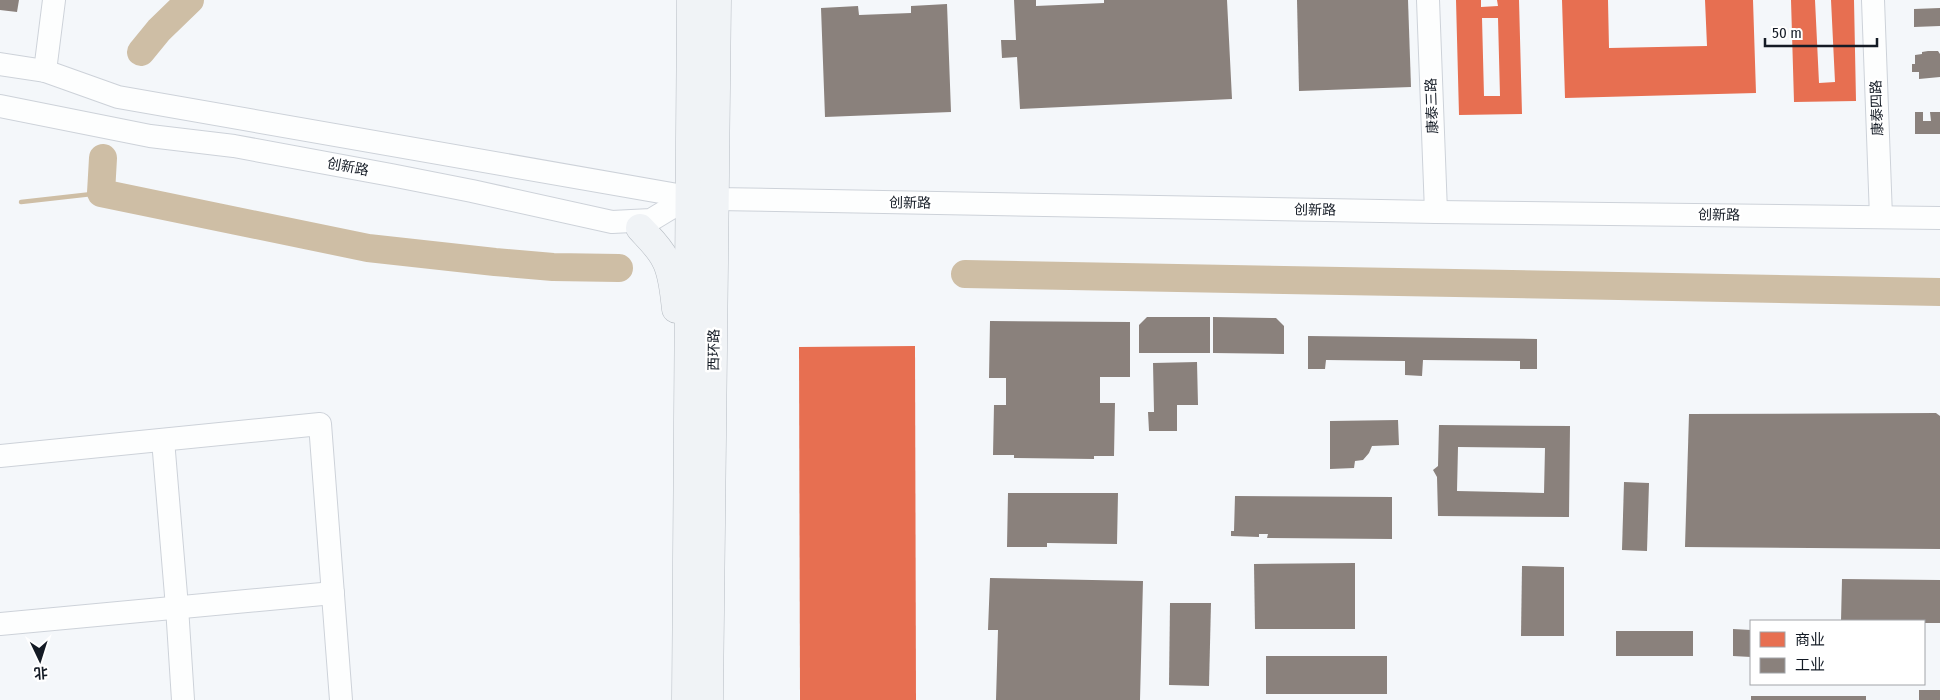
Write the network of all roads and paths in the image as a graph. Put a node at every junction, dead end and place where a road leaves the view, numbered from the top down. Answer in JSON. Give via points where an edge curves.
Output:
{"nodes":[{"id":1,"x":54,"y":0,"type":"edge"},
{"id":2,"x":691,"y":0,"type":"edge"},
{"id":3,"x":717,"y":0,"type":"edge"},
{"id":4,"x":1428,"y":0,"type":"edge"},
{"id":5,"x":1873,"y":0,"type":"edge"},
{"id":6,"x":0,"y":64,"type":"edge"},
{"id":7,"x":45,"y":71,"type":"junction"},
{"id":8,"x":0,"y":106,"type":"edge"},
{"id":9,"x":689,"y":198,"type":"junction"},
{"id":10,"x":716,"y":199,"type":"junction"},
{"id":11,"x":1436,"y":212,"type":"junction"},
{"id":12,"x":1881,"y":217,"type":"junction"},
{"id":13,"x":1940,"y":218,"type":"edge"},
{"id":14,"x":640,"y":228,"type":"dead end"},
{"id":15,"x":688,"y":320,"type":"junction"},
{"id":16,"x":163,"y":440,"type":"junction"},
{"id":17,"x":0,"y":456,"type":"edge"},
{"id":18,"x":333,"y":593,"type":"junction"},
{"id":19,"x":178,"y":607,"type":"junction"},
{"id":20,"x":0,"y":624,"type":"edge"},
{"id":21,"x":183,"y":700,"type":"edge"},
{"id":22,"x":341,"y":700,"type":"edge"},
{"id":23,"x":686,"y":700,"type":"edge"},
{"id":24,"x":709,"y":700,"type":"edge"}],
"edges":[{"from":1,"to":7,"type":"street"},
{"from":2,"to":9,"type":"main road","name":"西环路"},
{"from":3,"to":10,"type":"main road","name":"西环路"},
{"from":4,"to":11,"type":"street","name":"康泰三路"},
{"from":5,"to":12,"type":"street","name":"康泰四路"},
{"from":6,"to":7,"type":"street","name":"创新路"},
{"from":7,"to":9,"type":"street","name":"创新路","via":[[118,97]]},
{"from":8,"to":9,"type":"street","name":"创新路","via":[[150,136],[234,146],[409,179],[612,222],[651,220]]},
{"from":9,"to":10,"type":"street","name":"创新路"},
{"from":9,"to":15,"type":"main road","name":"西环路"},
{"from":10,"to":11,"type":"street","name":"创新路"},
{"from":10,"to":24,"type":"main road","name":"西环路"},
{"from":11,"to":12,"type":"street","name":"创新路"},
{"from":12,"to":13,"type":"street","name":"创新路"},
{"from":14,"to":15,"type":"main road","via":[[666,260],[676,311]]},
{"from":15,"to":23,"type":"main road","name":"西环路"},
{"from":16,"to":17,"type":"street"},
{"from":16,"to":18,"type":"street","via":[[320,424]]},
{"from":16,"to":19,"type":"street"},
{"from":18,"to":19,"type":"street"},
{"from":18,"to":22,"type":"street"},
{"from":19,"to":20,"type":"street"},
{"from":19,"to":21,"type":"street"}]}
